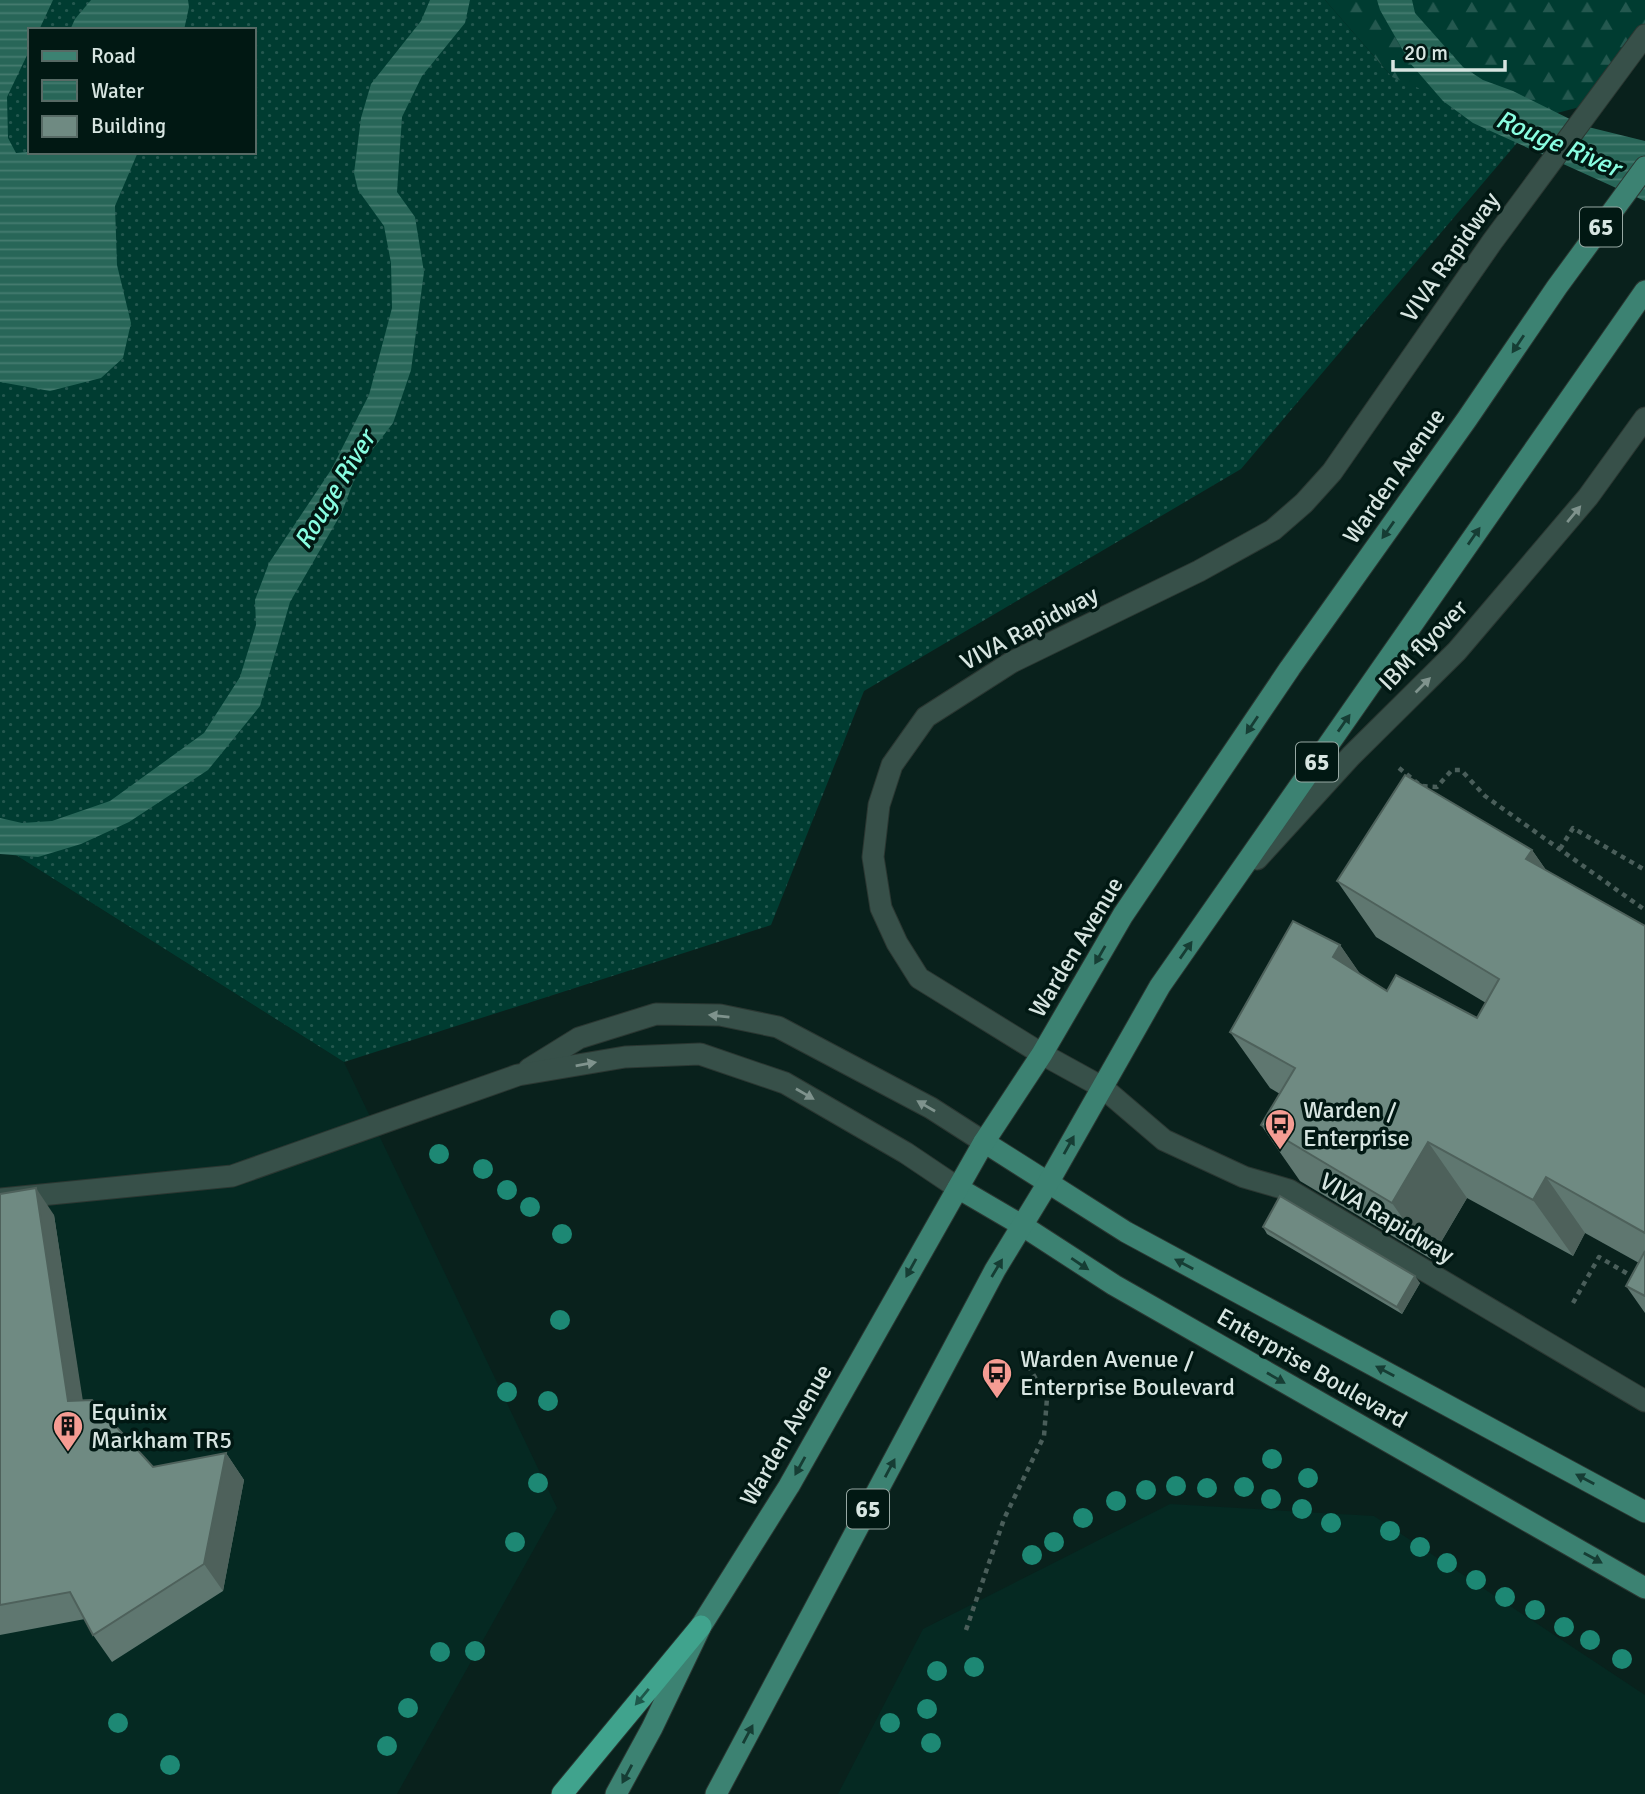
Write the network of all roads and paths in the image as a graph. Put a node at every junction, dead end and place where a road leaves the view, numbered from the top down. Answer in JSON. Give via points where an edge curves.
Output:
{"nodes":[{"id":1,"x":1645,"y":35,"type":"edge"},
{"id":2,"x":1645,"y":167,"type":"edge"},
{"id":3,"x":1645,"y":291,"type":"edge"},
{"id":4,"x":1645,"y":418,"type":"edge"},
{"id":5,"x":1399,"y":768,"type":"dead end"},
{"id":6,"x":1560,"y":849,"type":"junction"},
{"id":7,"x":1645,"y":870,"type":"edge"},
{"id":8,"x":1225,"y":894,"type":"junction"},
{"id":9,"x":1645,"y":910,"type":"edge"},
{"id":10,"x":1042,"y":1054,"type":"junction"},
{"id":11,"x":518,"y":1075,"type":"junction"},
{"id":12,"x":1102,"y":1087,"type":"junction"},
{"id":13,"x":984,"y":1142,"type":"junction"},
{"id":14,"x":1048,"y":1183,"type":"junction"},
{"id":15,"x":958,"y":1188,"type":"junction"},
{"id":16,"x":0,"y":1199,"type":"edge"},
{"id":17,"x":1023,"y":1226,"type":"junction"},
{"id":18,"x":1645,"y":1284,"type":"edge"},
{"id":19,"x":1573,"y":1303,"type":"dead end"},
{"id":20,"x":1029,"y":1367,"type":"dead end"},
{"id":21,"x":1645,"y":1401,"type":"edge"},
{"id":22,"x":1645,"y":1512,"type":"edge"},
{"id":23,"x":1645,"y":1588,"type":"edge"},
{"id":24,"x":701,"y":1626,"type":"junction"},
{"id":25,"x":966,"y":1630,"type":"dead end"},
{"id":26,"x":562,"y":1794,"type":"edge"},
{"id":27,"x":616,"y":1794,"type":"edge"},
{"id":28,"x":716,"y":1794,"type":"edge"}],
"edges":[{"from":1,"to":10,"type":"lane","name":"VIVA Rapidway","via":[[1492,242],[1332,472],[1304,503],[1273,530],[1199,571],[1012,662],[926,717],[892,765],[879,805],[873,858],[881,908],[897,943],[919,978]]},
{"from":2,"to":10,"type":"main road","name":"Warden Avenue","number":"65","one_way":true,"via":[[1290,668],[1123,915]]},
{"from":8,"to":3,"type":"main road","number":"65","one_way":true},
{"from":8,"to":4,"type":"lane","name":"IBM flyover","one_way":true,"via":[[1351,756],[1457,651],[1588,497]]},
{"from":5,"to":6,"type":"path","via":[[1420,786],[1437,787],[1452,770],[1461,770],[1485,796]]},
{"from":6,"to":7,"type":"path","via":[[1573,828]]},
{"from":6,"to":9,"type":"path"},
{"from":12,"to":8,"type":"main road","number":"65","one_way":true,"via":[[1160,986]]},
{"from":10,"to":12,"type":"lane","name":"VIVA Rapidway"},
{"from":10,"to":13,"type":"main road","name":"Warden Avenue","number":"65"},
{"from":13,"to":11,"type":"lane","one_way":true,"via":[[920,1102],[778,1027],[720,1015],[656,1014],[579,1038]]},
{"from":11,"to":15,"type":"lane","one_way":true,"via":[[625,1057],[700,1054],[785,1083]]},
{"from":11,"to":16,"type":"lane","via":[[232,1176]]},
{"from":14,"to":12,"type":"main road","number":"65","one_way":true},
{"from":12,"to":21,"type":"lane","name":"VIVA Rapidway","via":[[1164,1140],[1244,1178],[1289,1190]]},
{"from":13,"to":14,"type":"main road","name":"Enterprise Boulevard"},
{"from":13,"to":15,"type":"main road","name":"Warden Avenue","number":"65"},
{"from":14,"to":17,"type":"main road","number":"65"},
{"from":22,"to":14,"type":"main road","name":"Enterprise Boulevard","one_way":true,"via":[[1138,1239]]},
{"from":15,"to":17,"type":"main road","name":"Enterprise Boulevard"},
{"from":15,"to":24,"type":"main road","name":"Warden Avenue","number":"65","one_way":true,"via":[[789,1486]]},
{"from":17,"to":23,"type":"main road","name":"Enterprise Boulevard","one_way":true,"via":[[1114,1285]]},
{"from":28,"to":17,"type":"main road","number":"65","one_way":true},
{"from":18,"to":19,"type":"path","via":[[1599,1256]]},
{"from":20,"to":25,"type":"path","via":[[1048,1398],[1044,1436],[1004,1519]]},
{"from":24,"to":26,"type":"highway","one_way":true},
{"from":24,"to":27,"type":"main road","name":"Warden Avenue","number":"65","one_way":true}]}
